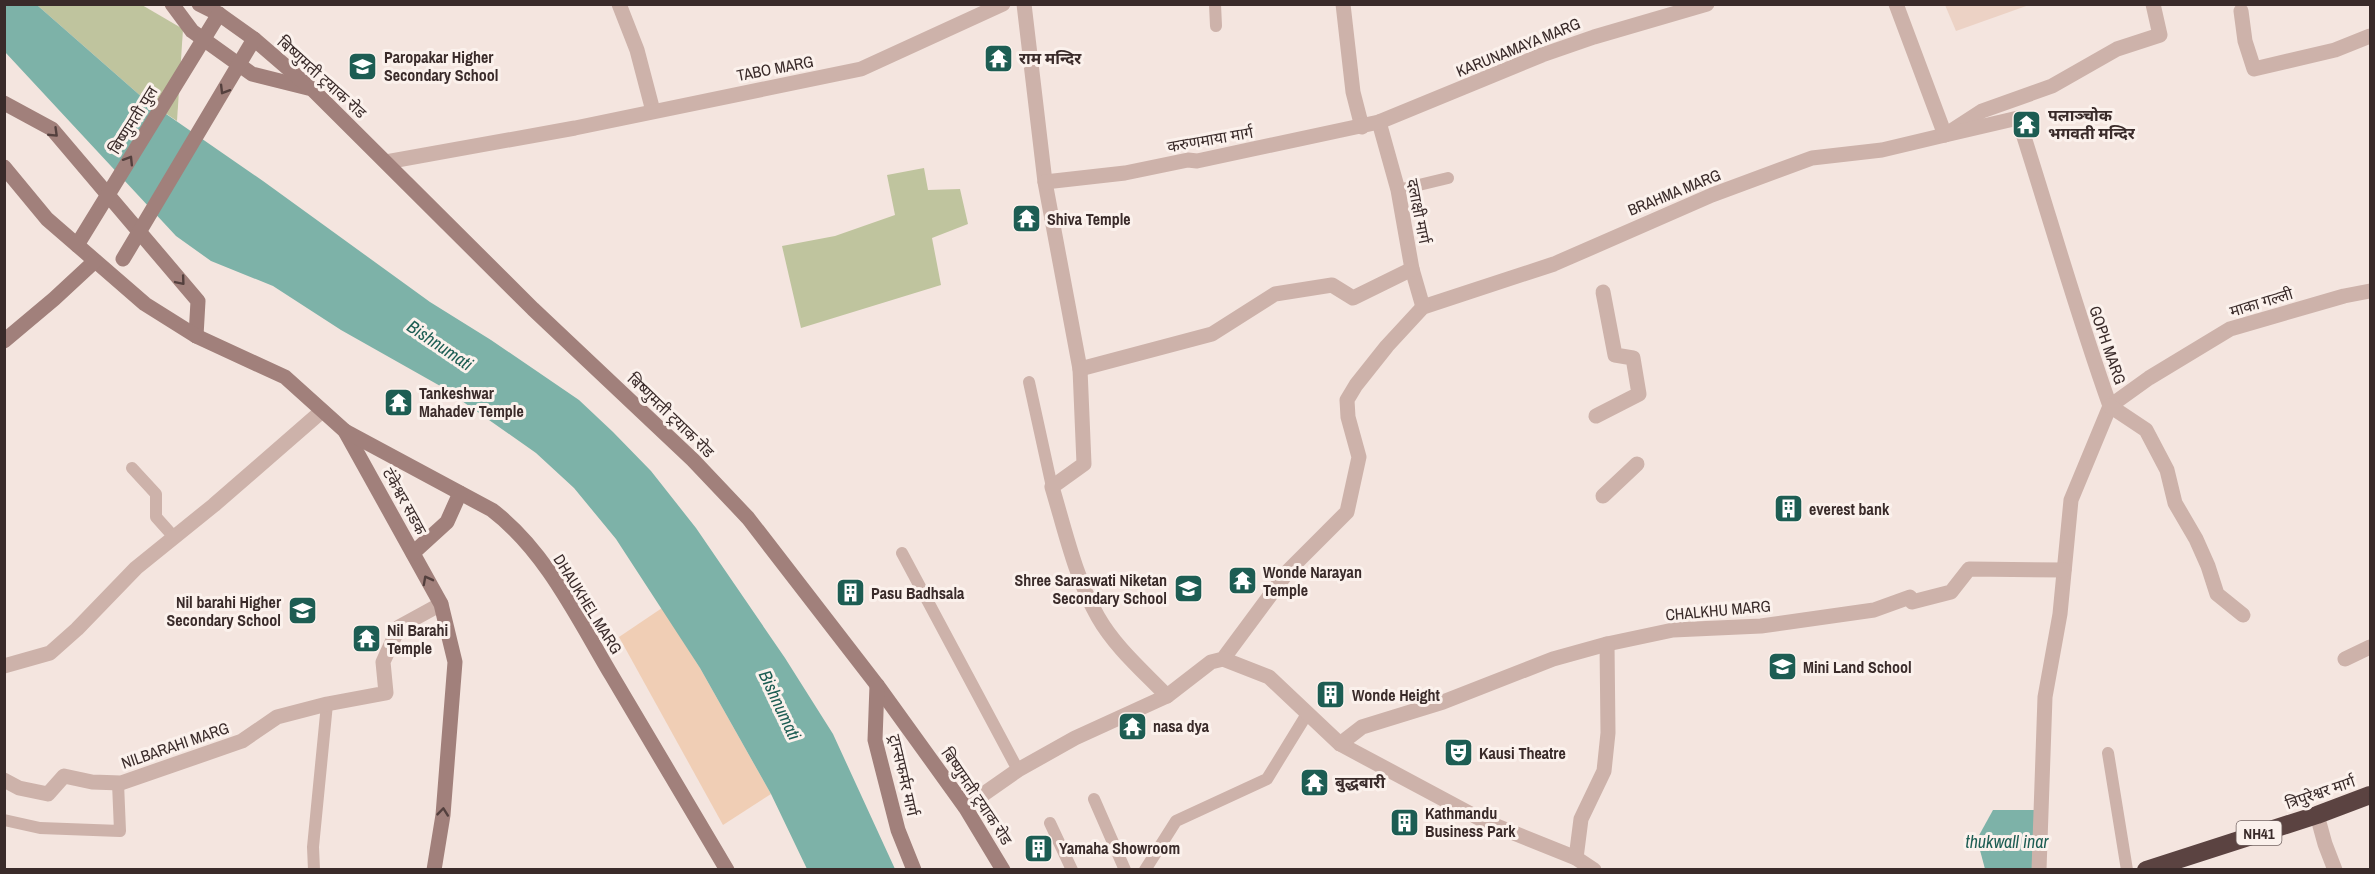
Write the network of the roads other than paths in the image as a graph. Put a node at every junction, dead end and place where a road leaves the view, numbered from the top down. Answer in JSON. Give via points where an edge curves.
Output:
{"nodes":[{"id":1,"x":172,"y":4,"type":"edge"},
{"id":2,"x":199,"y":4,"type":"edge"},
{"id":3,"x":619,"y":4,"type":"edge"},
{"id":4,"x":1003,"y":4,"type":"edge"},
{"id":5,"x":1024,"y":4,"type":"edge"},
{"id":6,"x":1215,"y":4,"type":"edge"},
{"id":7,"x":1343,"y":4,"type":"edge"},
{"id":8,"x":1707,"y":4,"type":"edge"},
{"id":9,"x":1896,"y":4,"type":"edge"},
{"id":10,"x":2153,"y":4,"type":"edge"},
{"id":11,"x":223,"y":9,"type":"edge"},
{"id":12,"x":2241,"y":11,"type":"dead end"},
{"id":13,"x":1216,"y":26,"type":"dead end"},
{"id":14,"x":2370,"y":36,"type":"edge"},
{"id":15,"x":254,"y":39,"type":"junction"},
{"id":16,"x":312,"y":89,"type":"junction"},
{"id":17,"x":4,"y":103,"type":"edge"},
{"id":18,"x":653,"y":111,"type":"junction"},
{"id":19,"x":1379,"y":122,"type":"junction"},
{"id":20,"x":1362,"y":127,"type":"junction"},
{"id":21,"x":1945,"y":135,"type":"junction"},
{"id":22,"x":386,"y":162,"type":"junction"},
{"id":23,"x":4,"y":167,"type":"edge"},
{"id":24,"x":1448,"y":178,"type":"dead end"},
{"id":25,"x":1045,"y":182,"type":"junction"},
{"id":26,"x":1398,"y":190,"type":"junction"},
{"id":27,"x":77,"y":245,"type":"junction"},
{"id":28,"x":95,"y":261,"type":"junction"},
{"id":29,"x":1412,"y":269,"type":"junction"},
{"id":30,"x":110,"y":274,"type":"junction"},
{"id":31,"x":2370,"y":291,"type":"edge"},
{"id":32,"x":1603,"y":292,"type":"dead end"},
{"id":33,"x":1423,"y":307,"type":"junction"},
{"id":34,"x":196,"y":336,"type":"junction"},
{"id":35,"x":4,"y":341,"type":"edge"},
{"id":36,"x":1080,"y":369,"type":"junction"},
{"id":37,"x":1029,"y":382,"type":"dead end"},
{"id":38,"x":2110,"y":406,"type":"junction"},
{"id":39,"x":322,"y":411,"type":"junction"},
{"id":40,"x":1596,"y":416,"type":"dead end"},
{"id":41,"x":345,"y":431,"type":"junction"},
{"id":42,"x":1637,"y":464,"type":"dead end"},
{"id":43,"x":132,"y":468,"type":"dead end"},
{"id":44,"x":1052,"y":487,"type":"junction"},
{"id":45,"x":460,"y":493,"type":"junction"},
{"id":46,"x":1603,"y":496,"type":"dead end"},
{"id":47,"x":173,"y":536,"type":"junction"},
{"id":48,"x":413,"y":553,"type":"junction"},
{"id":49,"x":902,"y":553,"type":"dead end"},
{"id":50,"x":2064,"y":570,"type":"junction"},
{"id":51,"x":441,"y":604,"type":"junction"},
{"id":52,"x":2243,"y":615,"type":"dead end"},
{"id":53,"x":1607,"y":644,"type":"junction"},
{"id":54,"x":2367,"y":654,"type":"edge"},
{"id":55,"x":1223,"y":659,"type":"junction"},
{"id":56,"x":2345,"y":659,"type":"dead end"},
{"id":57,"x":4,"y":666,"type":"edge"},
{"id":58,"x":877,"y":685,"type":"junction"},
{"id":59,"x":1167,"y":696,"type":"junction"},
{"id":60,"x":327,"y":704,"type":"junction"},
{"id":61,"x":1307,"y":714,"type":"junction"},
{"id":62,"x":1340,"y":744,"type":"junction"},
{"id":63,"x":2108,"y":753,"type":"dead end"},
{"id":64,"x":1018,"y":770,"type":"junction"},
{"id":65,"x":4,"y":780,"type":"edge"},
{"id":66,"x":118,"y":783,"type":"junction"},
{"id":67,"x":2370,"y":795,"type":"edge"},
{"id":68,"x":1094,"y":799,"type":"dead end"},
{"id":69,"x":965,"y":807,"type":"junction"},
{"id":70,"x":2316,"y":815,"type":"junction"},
{"id":71,"x":4,"y":820,"type":"edge"},
{"id":72,"x":1050,"y":823,"type":"dead end"},
{"id":73,"x":1576,"y":858,"type":"junction"},
{"id":74,"x":314,"y":870,"type":"edge"},
{"id":75,"x":434,"y":870,"type":"edge"},
{"id":76,"x":727,"y":870,"type":"edge"},
{"id":77,"x":914,"y":870,"type":"edge"},
{"id":78,"x":1004,"y":870,"type":"edge"},
{"id":79,"x":1072,"y":870,"type":"edge"},
{"id":80,"x":1125,"y":870,"type":"edge"},
{"id":81,"x":1144,"y":870,"type":"edge"},
{"id":82,"x":1594,"y":870,"type":"edge"},
{"id":83,"x":2039,"y":870,"type":"edge"},
{"id":84,"x":2127,"y":870,"type":"edge"},
{"id":85,"x":2146,"y":870,"type":"edge"},
{"id":86,"x":2336,"y":870,"type":"edge"}],
"edges":[{"from":1,"to":16,"type":"main road","via":[[192,31],[252,74]]},
{"from":2,"to":11,"type":"main road","name":"बिष्णुमती ट्रयाक रोड"},
{"from":3,"to":18,"type":"street","via":[[637,50]]},
{"from":4,"to":18,"type":"street","name":"TABO MARG","via":[[861,69]]},
{"from":5,"to":25,"type":"street"},
{"from":6,"to":13,"type":"lane"},
{"from":7,"to":20,"type":"street","via":[[1353,92]]},
{"from":8,"to":19,"type":"street","name":"KARUNAMAYA MARG","via":[[1552,51]]},
{"from":9,"to":21,"type":"street"},
{"from":10,"to":21,"type":"street","via":[[2160,35],[2117,49],[2052,86],[1982,111]]},
{"from":11,"to":15,"type":"main road","name":"बिष्णुमती ट्रयाक रोड"},
{"from":27,"to":11,"type":"main road","name":"बिष्णुमती पुल","one_way":true,"bridge":true},
{"from":12,"to":14,"type":"street","via":[[2254,69],[2335,50]]},
{"from":15,"to":16,"type":"main road","name":"बिष्णुमती ट्रयाक रोड"},
{"from":15,"to":30,"type":"main road","one_way":true,"bridge":true,"via":[[123,259]]},
{"from":16,"to":22,"type":"main road","name":"बिष्णुमती ट्रयाक रोड"},
{"from":17,"to":34,"type":"main road","one_way":true,"via":[[52,129],[198,301]]},
{"from":18,"to":22,"type":"street","name":"TABO MARG"},
{"from":19,"to":20,"type":"street","name":"करुणमाया मार्ग"},
{"from":19,"to":26,"type":"street","name":"दलाक्षी मार्ग"},
{"from":20,"to":25,"type":"street","name":"करुणमाया मार्ग","via":[[1197,161]]},
{"from":21,"to":33,"type":"street","name":"BRAHMA MARG","via":[[1882,150],[1812,159],[1712,195],[1554,264]]},
{"from":21,"to":38,"type":"street","name":"GOPH MARG","via":[[2018,118]]},
{"from":22,"to":58,"type":"main road","name":"बिष्णुमती ट्रयाक रोड","via":[[748,518]]},
{"from":23,"to":27,"type":"main road","name":"टंकेश्वर सडक","via":[[47,219]]},
{"from":24,"to":26,"type":"lane"},
{"from":25,"to":36,"type":"street"},
{"from":26,"to":29,"type":"street","name":"दलाक्षी मार्ग"},
{"from":27,"to":28,"type":"main road","name":"टंकेश्वर सडक"},
{"from":28,"to":30,"type":"main road","name":"टंकेश्वर सडक"},
{"from":28,"to":35,"type":"main road"},
{"from":29,"to":33,"type":"street","name":"दलाक्षी मार्ग"},
{"from":29,"to":36,"type":"street","via":[[1353,298],[1332,285],[1275,294],[1212,333]]},
{"from":30,"to":34,"type":"main road","name":"टंकेश्वर सडक","via":[[145,304]]},
{"from":31,"to":38,"type":"street","name":"माका गल्ली","via":[[2230,329]]},
{"from":32,"to":40,"type":"street","via":[[1615,356],[1633,358],[1639,394]]},
{"from":33,"to":55,"type":"street","via":[[1387,346],[1347,400],[1359,457],[1347,512],[1289,570]]},
{"from":34,"to":39,"type":"main road","name":"टंकेश्वर सडक","via":[[285,377]]},
{"from":36,"to":44,"type":"street","via":[[1084,464]]},
{"from":37,"to":44,"type":"lane"},
{"from":38,"to":50,"type":"street","name":"GOPH MARG","via":[[2071,500]]},
{"from":38,"to":52,"type":"street","via":[[2146,430],[2167,470],[2175,504],[2208,566],[2217,594]]},
{"from":39,"to":41,"type":"main road","name":"टंकेश्वर सडक"},
{"from":39,"to":47,"type":"street"},
{"from":41,"to":45,"type":"main road","name":"DHAUKHEL MARG"},
{"from":41,"to":48,"type":"main road","name":"टंकेश्वर सडक"},
{"from":42,"to":46,"type":"street"},
{"from":43,"to":47,"type":"lane","via":[[156,494],[156,518]]},
{"from":44,"to":59,"type":"street","via":[[1081,579],[1098,617],[1123,651]]},
{"from":45,"to":48,"type":"main road","via":[[447,522]]},
{"from":45,"to":76,"type":"main road","name":"DHAUKHEL MARG","via":[[510,525],[542,562]]},
{"from":47,"to":57,"type":"street","via":[[136,567],[50,653]]},
{"from":51,"to":48,"type":"main road","name":"टंकेश्वर सडक","one_way":true},
{"from":49,"to":64,"type":"lane"},
{"from":50,"to":53,"type":"street","name":"CHALKHU MARG","via":[[1969,569],[1951,592],[1912,602],[1910,597],[1874,610],[1761,626],[1673,630]]},
{"from":50,"to":83,"type":"street","name":"GOPH MARG","via":[[2045,697]]},
{"from":51,"to":60,"type":"street","name":"NILBARAHI MARG","via":[[399,627],[383,662],[386,693]]},
{"from":75,"to":51,"type":"main road","name":"टंकेश्वर सडक","one_way":true,"via":[[443,815],[454,662]]},
{"from":53,"to":62,"type":"street","name":"CHALKHU MARG","via":[[1553,659],[1443,702],[1362,727]]},
{"from":53,"to":73,"type":"street","via":[[1608,733],[1604,771],[1581,819]]},
{"from":54,"to":56,"type":"street"},
{"from":55,"to":59,"type":"street","via":[[1211,662]]},
{"from":55,"to":61,"type":"street","via":[[1269,677]]},
{"from":58,"to":69,"type":"main road","name":"बिष्णुमती ट्रयाक रोड"},
{"from":58,"to":77,"type":"main road","name":"ट्रान्सफर्मर मार्ग","via":[[875,740],[898,830]]},
{"from":59,"to":64,"type":"street"},
{"from":60,"to":66,"type":"street","name":"NILBARAHI MARG","via":[[277,717],[242,741]]},
{"from":60,"to":74,"type":"lane"},
{"from":61,"to":62,"type":"street"},
{"from":61,"to":81,"type":"lane","via":[[1268,779],[1176,821]]},
{"from":62,"to":73,"type":"street","via":[[1484,821]]},
{"from":63,"to":84,"type":"lane"},
{"from":64,"to":69,"type":"street"},
{"from":65,"to":66,"type":"street","name":"NILBARAHI MARG","via":[[19,788],[48,794],[64,776]]},
{"from":66,"to":71,"type":"lane","via":[[120,831],[40,828]]},
{"from":67,"to":70,"type":"highway","name":"त्रिपुरेश्वर मार्ग","number":"NH41"},
{"from":68,"to":80,"type":"lane"},
{"from":69,"to":78,"type":"main road","name":"बिष्णुमती ट्रयाक रोड"},
{"from":70,"to":85,"type":"highway","name":"त्रिपुरेश्वर मार्ग","number":"NH41"},
{"from":70,"to":86,"type":"street"},
{"from":72,"to":79,"type":"lane"},
{"from":73,"to":82,"type":"street"}]}
